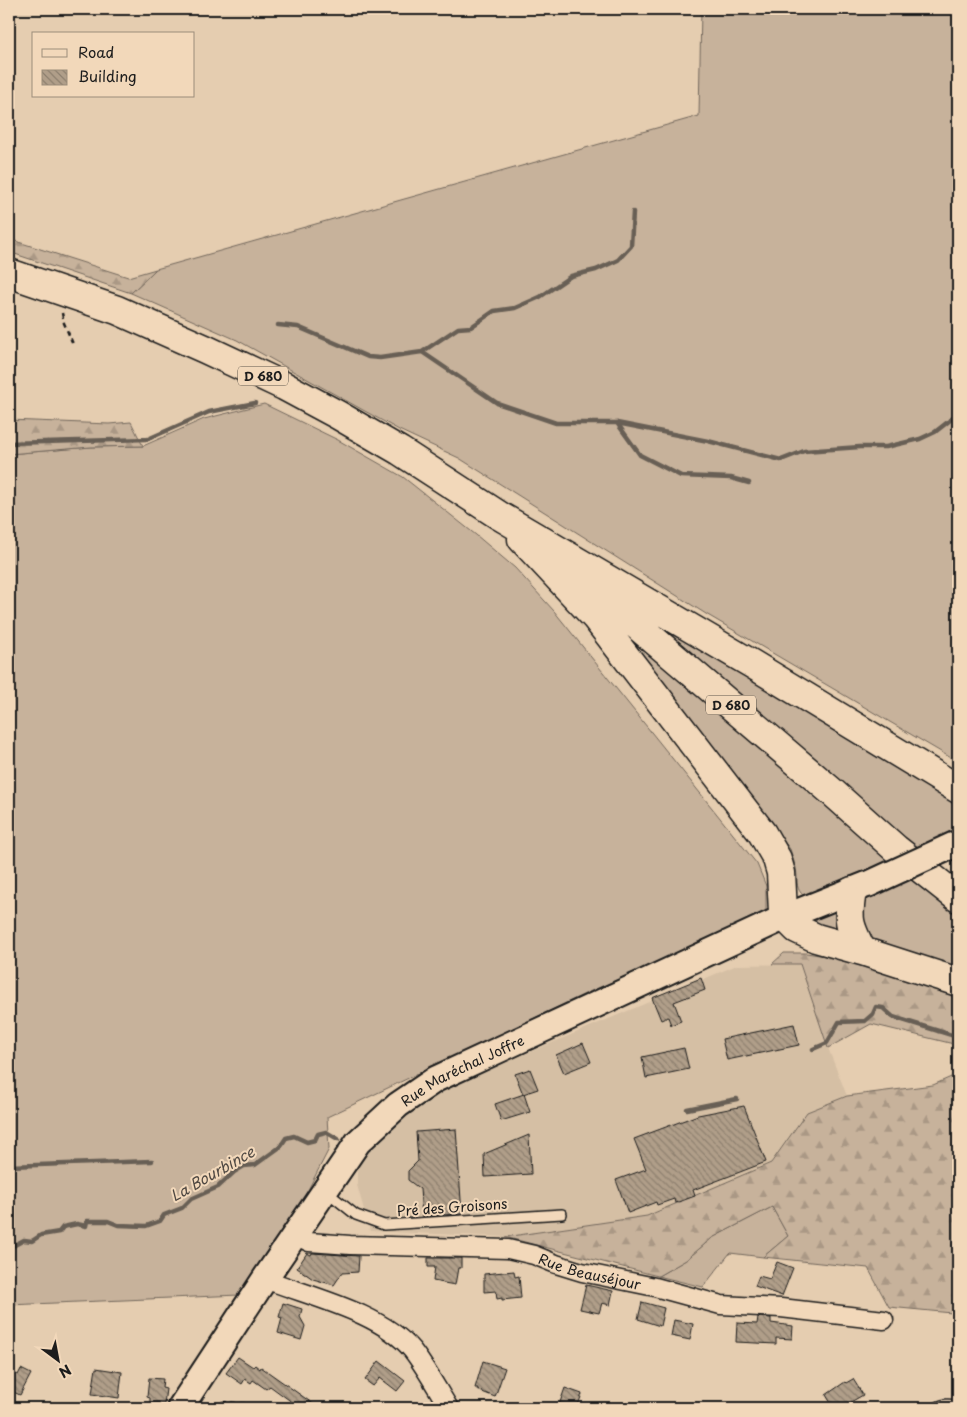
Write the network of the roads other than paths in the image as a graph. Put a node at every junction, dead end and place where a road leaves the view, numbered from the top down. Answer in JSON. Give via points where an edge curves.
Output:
{"nodes":[{"id":1,"x":9,"y":273,"type":"edge"},
{"id":2,"x":500,"y":516,"type":"junction"},
{"id":3,"x":957,"y":790,"type":"edge"},
{"id":4,"x":958,"y":843,"type":"edge"},
{"id":5,"x":860,"y":888,"type":"junction"},
{"id":6,"x":958,"y":898,"type":"edge"},
{"id":7,"x":785,"y":917,"type":"junction"},
{"id":8,"x":862,"y":951,"type":"junction"},
{"id":9,"x":958,"y":982,"type":"edge"},
{"id":10,"x":325,"y":1190,"type":"junction"},
{"id":11,"x":562,"y":1214,"type":"dead end"},
{"id":12,"x":295,"y":1235,"type":"junction"},
{"id":13,"x":266,"y":1277,"type":"junction"},
{"id":14,"x":884,"y":1320,"type":"dead end"},
{"id":15,"x":958,"y":1405,"type":"edge"},
{"id":16,"x":180,"y":1408,"type":"edge"},
{"id":17,"x":449,"y":1408,"type":"edge"},
{"id":18,"x":936,"y":1408,"type":"edge"}],
"edges":[{"from":1,"to":2,"type":"main road","number":"D 680","via":[[117,310],[284,386],[400,452]]},
{"from":2,"to":3,"type":"main road","via":[[752,664]]},
{"from":2,"to":6,"type":"main road","number":"D 680","via":[[601,593],[896,849]]},
{"from":2,"to":7,"type":"main road","via":[[596,618],[762,833],[777,858]]},
{"from":4,"to":5,"type":"main road","name":"Rue Maréchal Joffre","bridge":true},
{"from":5,"to":7,"type":"main road","name":"Rue Maréchal Joffre"},
{"from":5,"to":8,"type":"main road","via":[[849,908],[850,926]]},
{"from":7,"to":8,"type":"main road","via":[[797,929],[816,938]]},
{"from":7,"to":10,"type":"main road","name":"Rue Maréchal Joffre","via":[[436,1079],[398,1105],[358,1142]]},
{"from":8,"to":9,"type":"main road"},
{"from":10,"to":11,"type":"lane","name":"Pré des Groisons","via":[[356,1215],[384,1225]]},
{"from":10,"to":12,"type":"main road","name":"Rue Maréchal Joffre"},
{"from":12,"to":13,"type":"main road","name":"Rue Maréchal Joffre"},
{"from":12,"to":14,"type":"street","name":"Rue Beauséjour","via":[[309,1242],[350,1245],[508,1249],[582,1272],[721,1305],[781,1308]]},
{"from":13,"to":16,"type":"main road","name":"Rue Maréchal Joffre"},
{"from":13,"to":17,"type":"street","via":[[392,1330],[412,1350]]},
{"from":15,"to":18,"type":"lane"}]}
